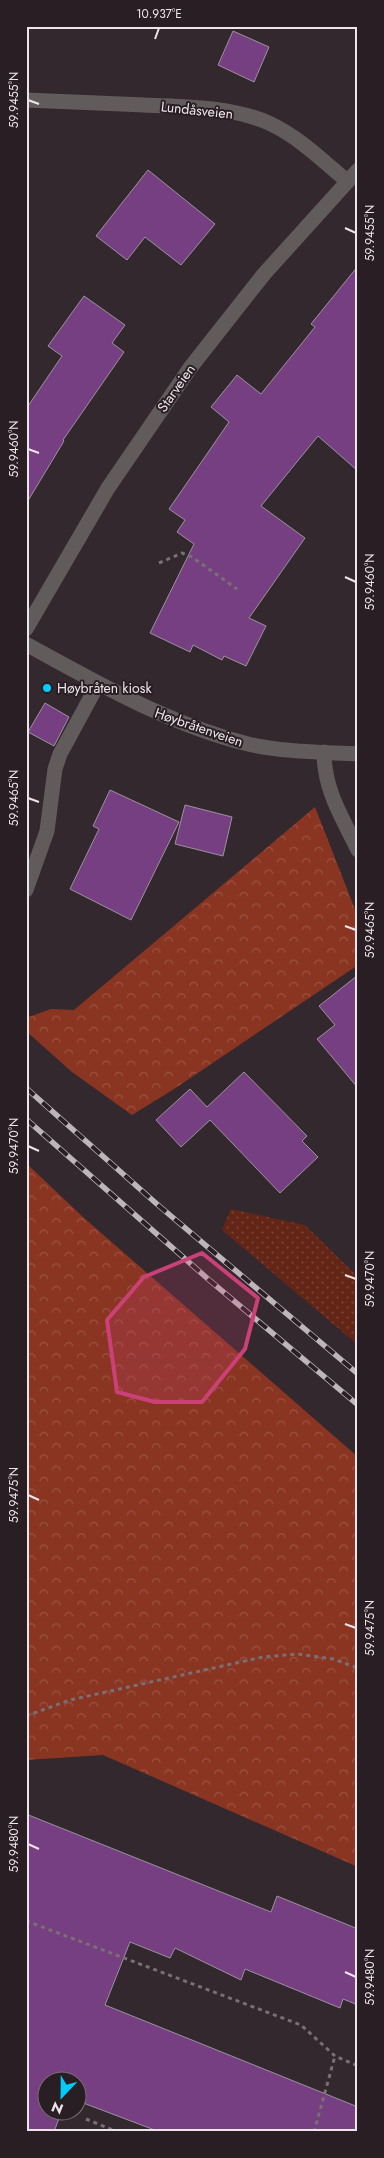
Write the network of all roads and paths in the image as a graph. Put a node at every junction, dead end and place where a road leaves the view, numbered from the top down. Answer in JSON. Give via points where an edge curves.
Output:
{"nodes":[{"id":1,"x":26,"y":100,"type":"edge"},
{"id":2,"x":358,"y":170,"type":"edge"},
{"id":3,"x":347,"y":181,"type":"junction"},
{"id":4,"x":159,"y":562,"type":"dead end"},
{"id":5,"x":237,"y":589,"type":"dead end"},
{"id":6,"x":26,"y":629,"type":"edge"},
{"id":7,"x":26,"y":644,"type":"edge"},
{"id":8,"x":98,"y":684,"type":"junction"},
{"id":9,"x":324,"y":752,"type":"junction"},
{"id":10,"x":358,"y":754,"type":"edge"},
{"id":11,"x":358,"y":850,"type":"edge"},
{"id":12,"x":26,"y":890,"type":"edge"},
{"id":13,"x":358,"y":1668,"type":"edge"},
{"id":14,"x":26,"y":1716,"type":"edge"},
{"id":15,"x":26,"y":1923,"type":"edge"},
{"id":16,"x":335,"y":2056,"type":"junction"},
{"id":17,"x":358,"y":2066,"type":"edge"},
{"id":18,"x":88,"y":2120,"type":"edge"},
{"id":19,"x":118,"y":2132,"type":"edge"},
{"id":20,"x":314,"y":2132,"type":"edge"}],
"edges":[{"from":1,"to":3,"type":"street","name":"Lundåsveien","via":[[222,110],[270,124],[297,139]]},
{"from":2,"to":3,"type":"street","name":"Starveien"},
{"from":3,"to":6,"type":"street","name":"Starveien","via":[[264,274],[190,368],[108,488]]},
{"from":4,"to":5,"type":"path","via":[[182,554],[192,557]]},
{"from":7,"to":8,"type":"street","name":"Høybråtenveien"},
{"from":8,"to":9,"type":"street","name":"Høybråtenveien","via":[[214,734],[250,744]]},
{"from":8,"to":12,"type":"street","via":[[60,754],[47,831]]},
{"from":9,"to":10,"type":"street","name":"Høybråtenveien"},
{"from":9,"to":11,"type":"street","via":[[329,790]]},
{"from":13,"to":14,"type":"path","via":[[333,1659],[298,1654],[263,1657],[70,1700]]},
{"from":15,"to":16,"type":"path","via":[[301,2024]]},
{"from":16,"to":17,"type":"path"},
{"from":16,"to":20,"type":"path"},
{"from":18,"to":19,"type":"path"}]}
